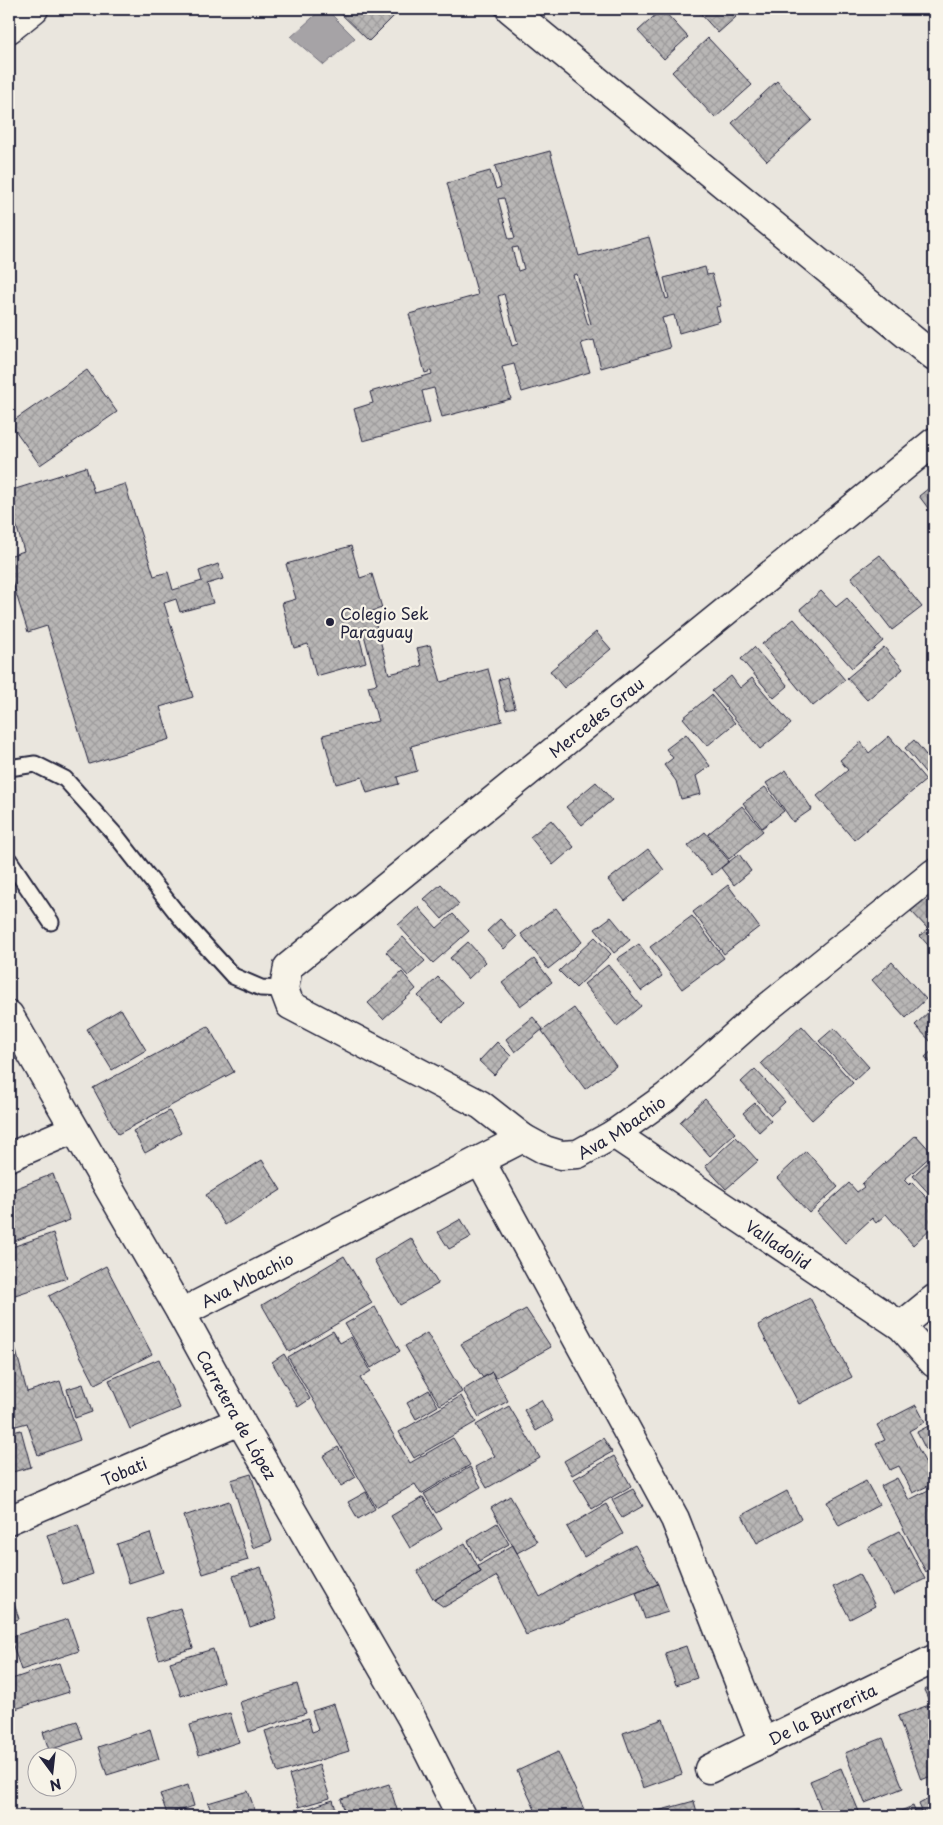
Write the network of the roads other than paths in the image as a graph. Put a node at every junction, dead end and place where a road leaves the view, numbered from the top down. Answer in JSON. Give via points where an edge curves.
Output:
{"nodes":[{"id":1,"x":34,"y":9,"type":"edge"},
{"id":2,"x":510,"y":9,"type":"edge"},
{"id":3,"x":9,"y":30,"type":"edge"},
{"id":4,"x":934,"y":357,"type":"edge"},
{"id":5,"x":934,"y":442,"type":"edge"},
{"id":6,"x":9,"y":768,"type":"edge"},
{"id":7,"x":9,"y":860,"type":"edge"},
{"id":8,"x":934,"y":872,"type":"edge"},
{"id":9,"x":51,"y":922,"type":"dead end"},
{"id":10,"x":287,"y":997,"type":"junction"},
{"id":11,"x":9,"y":1015,"type":"edge"},
{"id":12,"x":74,"y":1129,"type":"junction"},
{"id":13,"x":614,"y":1134,"type":"junction"},
{"id":14,"x":524,"y":1138,"type":"junction"},
{"id":15,"x":9,"y":1157,"type":"edge"},
{"id":16,"x":480,"y":1160,"type":"junction"},
{"id":17,"x":934,"y":1299,"type":"edge"},
{"id":18,"x":181,"y":1313,"type":"junction"},
{"id":19,"x":901,"y":1326,"type":"junction"},
{"id":20,"x":934,"y":1363,"type":"edge"},
{"id":21,"x":240,"y":1421,"type":"junction"},
{"id":22,"x":9,"y":1520,"type":"edge"},
{"id":23,"x":934,"y":1659,"type":"edge"},
{"id":24,"x":763,"y":1743,"type":"junction"},
{"id":25,"x":709,"y":1769,"type":"dead end"},
{"id":26,"x":461,"y":1816,"type":"edge"}],
"edges":[{"from":1,"to":3,"type":"street"},
{"from":2,"to":4,"type":"street"},
{"from":5,"to":10,"type":"street","name":"Mercedes Grau","via":[[288,967]]},
{"from":6,"to":10,"type":"lane","via":[[34,764],[65,779],[118,838],[182,921],[233,976]]},
{"from":7,"to":9,"type":"lane"},
{"from":8,"to":13,"type":"street","name":"Ava Mbachio","via":[[762,1012],[666,1097]]},
{"from":10,"to":14,"type":"street","via":[[481,1105]]},
{"from":11,"to":12,"type":"street","name":"Carretera de López"},
{"from":12,"to":15,"type":"street"},
{"from":12,"to":18,"type":"street","name":"Carretera de López"},
{"from":13,"to":14,"type":"street","name":"Ava Mbachio","via":[[578,1154],[561,1155]]},
{"from":13,"to":19,"type":"street","name":"Valladolid"},
{"from":14,"to":16,"type":"street","name":"Ava Mbachio"},
{"from":16,"to":18,"type":"street","name":"Ava Mbachio"},
{"from":16,"to":24,"type":"street","via":[[675,1519]]},
{"from":17,"to":19,"type":"street"},
{"from":18,"to":21,"type":"street","name":"Carretera de López"},
{"from":19,"to":20,"type":"street","name":"Valladolid"},
{"from":21,"to":22,"type":"street","name":"Tobati"},
{"from":21,"to":26,"type":"street","name":"Carretera de López","via":[[411,1717]]},
{"from":23,"to":24,"type":"street","name":"De la Burrerita"},
{"from":24,"to":25,"type":"street","name":"De la Burrerita"}]}
